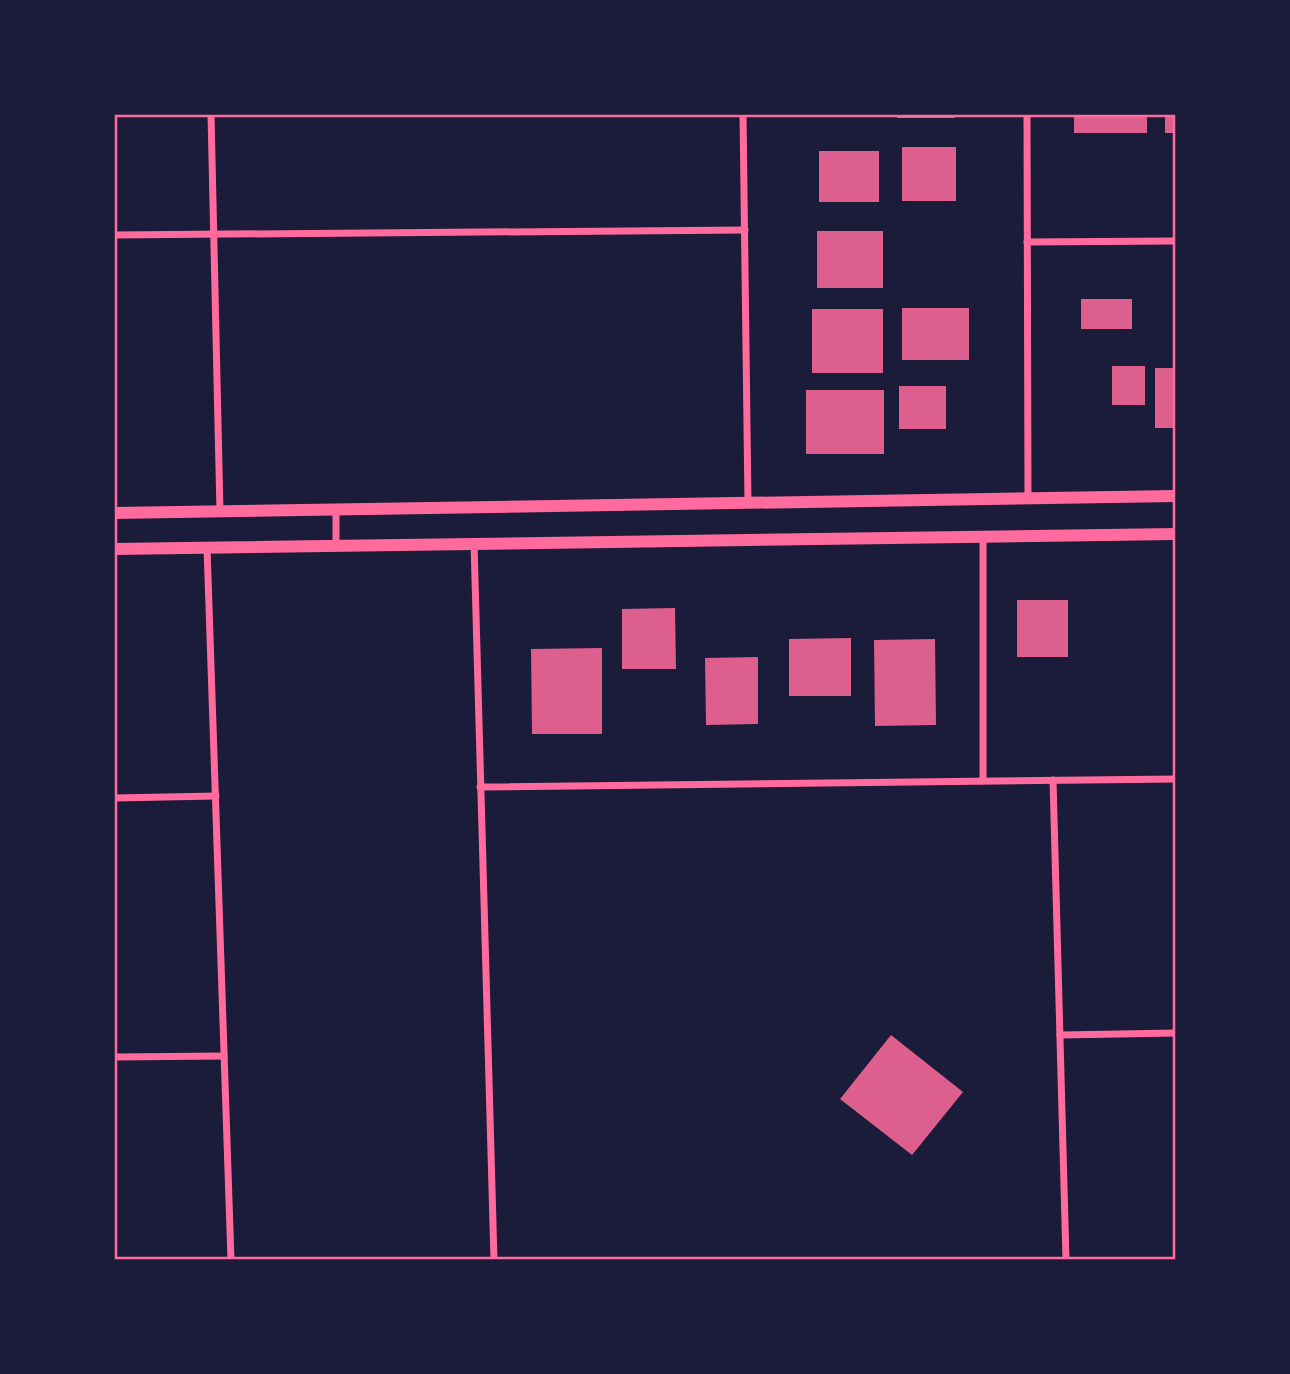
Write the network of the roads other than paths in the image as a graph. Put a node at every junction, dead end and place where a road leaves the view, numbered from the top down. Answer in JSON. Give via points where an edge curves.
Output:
{"nodes":[{"id":1,"x":211,"y":114,"type":"edge"},
{"id":2,"x":743,"y":114,"type":"edge"},
{"id":3,"x":1027,"y":114,"type":"edge"},
{"id":4,"x":745,"y":230,"type":"junction"},
{"id":5,"x":214,"y":234,"type":"junction"},
{"id":6,"x":114,"y":235,"type":"edge"},
{"id":7,"x":1176,"y":241,"type":"edge"},
{"id":8,"x":1027,"y":242,"type":"junction"},
{"id":9,"x":1176,"y":496,"type":"edge"},
{"id":10,"x":1028,"y":498,"type":"junction"},
{"id":11,"x":748,"y":503,"type":"junction"},
{"id":12,"x":337,"y":509,"type":"junction"},
{"id":13,"x":220,"y":512,"type":"junction"},
{"id":14,"x":114,"y":513,"type":"edge"},
{"id":15,"x":1176,"y":534,"type":"edge"},
{"id":16,"x":983,"y":537,"type":"junction"},
{"id":17,"x":474,"y":544,"type":"junction"},
{"id":18,"x":337,"y":545,"type":"junction"},
{"id":19,"x":207,"y":547,"type":"junction"},
{"id":20,"x":114,"y":548,"type":"edge"},
{"id":21,"x":1176,"y":779,"type":"edge"},
{"id":22,"x":1053,"y":780,"type":"junction"},
{"id":23,"x":983,"y":781,"type":"junction"},
{"id":24,"x":480,"y":787,"type":"junction"},
{"id":25,"x":216,"y":796,"type":"junction"},
{"id":26,"x":114,"y":799,"type":"edge"},
{"id":27,"x":1176,"y":1033,"type":"edge"},
{"id":28,"x":1060,"y":1035,"type":"junction"},
{"id":29,"x":224,"y":1056,"type":"junction"},
{"id":30,"x":114,"y":1057,"type":"edge"},
{"id":31,"x":231,"y":1260,"type":"edge"},
{"id":32,"x":494,"y":1260,"type":"edge"},
{"id":33,"x":1066,"y":1260,"type":"edge"}],
"edges":[{"from":1,"to":5,"type":"street"},
{"from":2,"to":4,"type":"street"},
{"from":3,"to":8,"type":"street"},
{"from":4,"to":5,"type":"street"},
{"from":4,"to":11,"type":"street"},
{"from":5,"to":6,"type":"street"},
{"from":5,"to":13,"type":"street"},
{"from":7,"to":8,"type":"street"},
{"from":8,"to":10,"type":"street"},
{"from":9,"to":10,"type":"street"},
{"from":10,"to":11,"type":"street"},
{"from":11,"to":12,"type":"street"},
{"from":12,"to":13,"type":"street"},
{"from":12,"to":18,"type":"street"},
{"from":13,"to":14,"type":"street"},
{"from":15,"to":16,"type":"street"},
{"from":16,"to":17,"type":"street"},
{"from":16,"to":23,"type":"street"},
{"from":17,"to":18,"type":"street"},
{"from":17,"to":24,"type":"street"},
{"from":18,"to":19,"type":"street"},
{"from":19,"to":20,"type":"street"},
{"from":19,"to":25,"type":"street"},
{"from":21,"to":22,"type":"street"},
{"from":22,"to":23,"type":"street"},
{"from":22,"to":28,"type":"street"},
{"from":23,"to":24,"type":"street"},
{"from":24,"to":32,"type":"street"},
{"from":25,"to":26,"type":"street"},
{"from":25,"to":29,"type":"street"},
{"from":27,"to":28,"type":"street"},
{"from":28,"to":33,"type":"street"},
{"from":29,"to":30,"type":"street"},
{"from":29,"to":31,"type":"street"}]}
